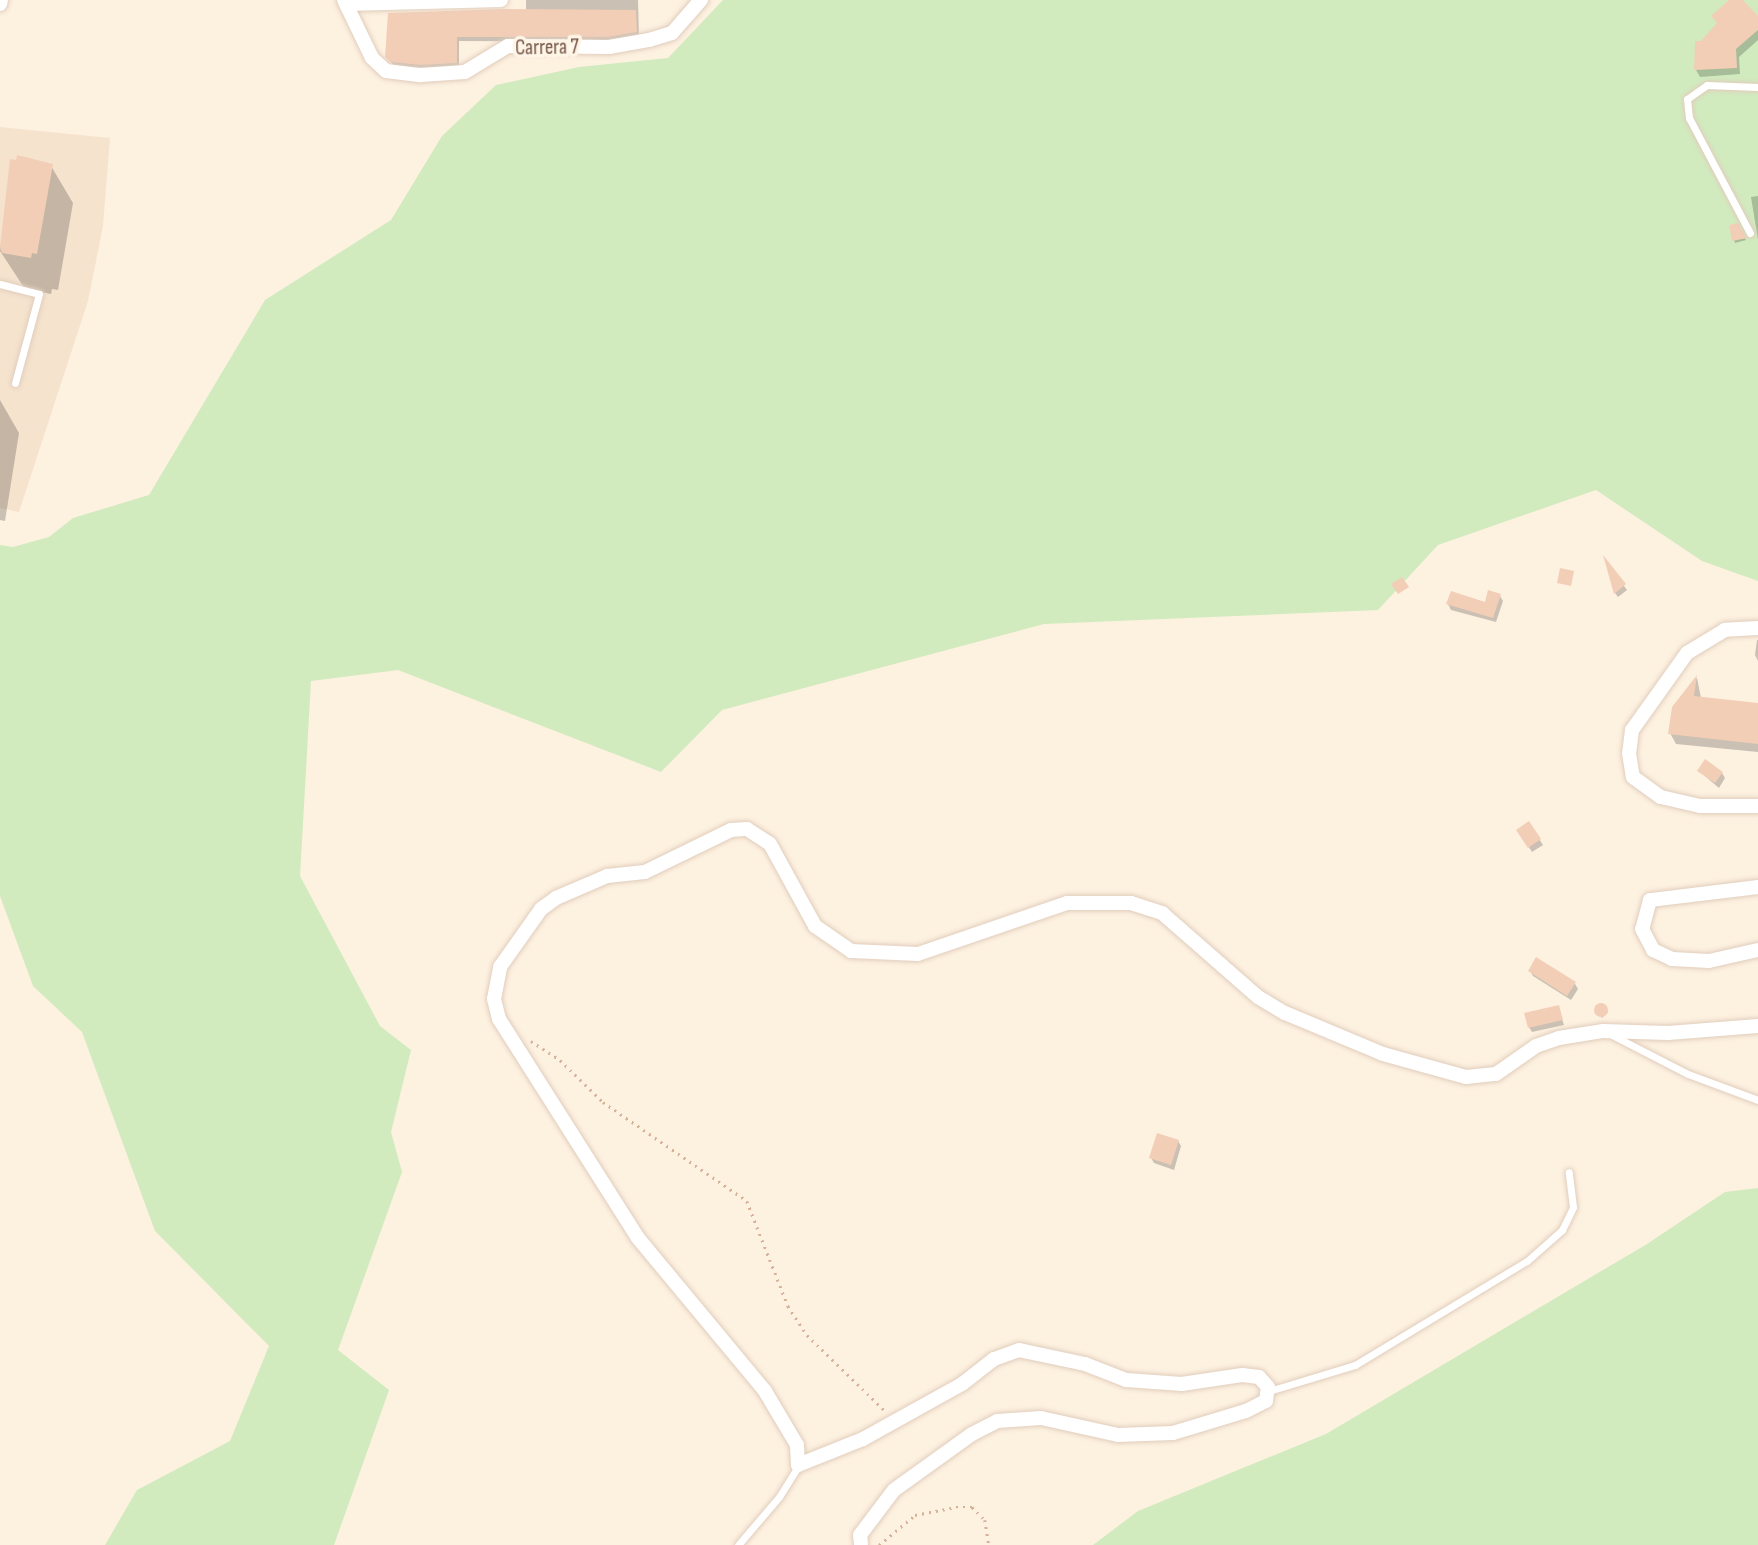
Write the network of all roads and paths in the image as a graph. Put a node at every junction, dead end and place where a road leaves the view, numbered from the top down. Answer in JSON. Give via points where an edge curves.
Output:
{"nodes":[{"id":1,"x":501,"y":0,"type":"edge"},
{"id":2,"x":701,"y":0,"type":"edge"},
{"id":3,"x":345,"y":2,"type":"edge"},
{"id":4,"x":1758,"y":88,"type":"edge"},
{"id":5,"x":1750,"y":233,"type":"dead end"},
{"id":6,"x":0,"y":284,"type":"edge"},
{"id":7,"x":15,"y":383,"type":"dead end"},
{"id":8,"x":1758,"y":628,"type":"edge"},
{"id":9,"x":1758,"y":806,"type":"edge"},
{"id":10,"x":1758,"y":887,"type":"edge"},
{"id":11,"x":1758,"y":950,"type":"edge"},
{"id":12,"x":1758,"y":1026,"type":"edge"},
{"id":13,"x":1603,"y":1031,"type":"junction"},
{"id":14,"x":512,"y":1039,"type":"junction"},
{"id":15,"x":1758,"y":1100,"type":"edge"},
{"id":16,"x":1569,"y":1172,"type":"dead end"},
{"id":17,"x":1269,"y":1391,"type":"junction"},
{"id":18,"x":892,"y":1421,"type":"junction"},
{"id":19,"x":799,"y":1465,"type":"junction"},
{"id":20,"x":861,"y":1544,"type":"edge"},
{"id":21,"x":738,"y":1545,"type":"edge"},
{"id":22,"x":878,"y":1545,"type":"edge"},
{"id":23,"x":989,"y":1545,"type":"edge"}],
"edges":[{"from":1,"to":3,"type":"street"},
{"from":2,"to":3,"type":"street","name":"Carrera 7","via":[[673,33],[649,40],[609,47],[508,46],[465,72],[432,74],[386,71],[372,58]]},
{"from":4,"to":5,"type":"lane","via":[[1707,86],[1687,99],[1689,118]]},
{"from":6,"to":7,"type":"lane","via":[[39,294]]},
{"from":8,"to":9,"type":"street","via":[[1725,630],[1687,653],[1632,730],[1629,753],[1633,777],[1661,797],[1700,806]]},
{"from":10,"to":11,"type":"street","via":[[1650,900],[1642,929],[1653,950],[1672,959],[1709,961]]},
{"from":12,"to":13,"type":"street","via":[[1668,1033]]},
{"from":13,"to":14,"type":"street","via":[[1536,1046],[1496,1074],[1466,1076],[1429,1068],[1285,1013],[1258,997],[1162,913],[1114,900],[1052,906],[918,954],[851,951],[815,926],[765,838],[739,828],[645,872],[589,882],[541,909],[497,977],[496,1010]]},
{"from":13,"to":15,"type":"lane","via":[[1688,1074]]},
{"from":14,"to":18,"type":"path","via":[[538,1044],[603,1102],[747,1200],[807,1335]]},
{"from":14,"to":19,"type":"street","via":[[638,1238],[765,1391],[797,1445]]},
{"from":16,"to":17,"type":"lane","via":[[1573,1207],[1562,1230],[1527,1261],[1355,1365]]},
{"from":17,"to":18,"type":"street","via":[[1259,1377],[1242,1375],[1182,1384],[1126,1380],[1085,1364],[1019,1350],[994,1359],[962,1384]]},
{"from":17,"to":20,"type":"street","via":[[1266,1401],[1222,1421],[1155,1435],[1118,1435],[1041,1418],[996,1421],[972,1433],[894,1490],[860,1535]]},
{"from":18,"to":19,"type":"street"},
{"from":19,"to":21,"type":"lane"},
{"from":22,"to":23,"type":"path","via":[[915,1515],[957,1507],[972,1507],[985,1520]]}]}
